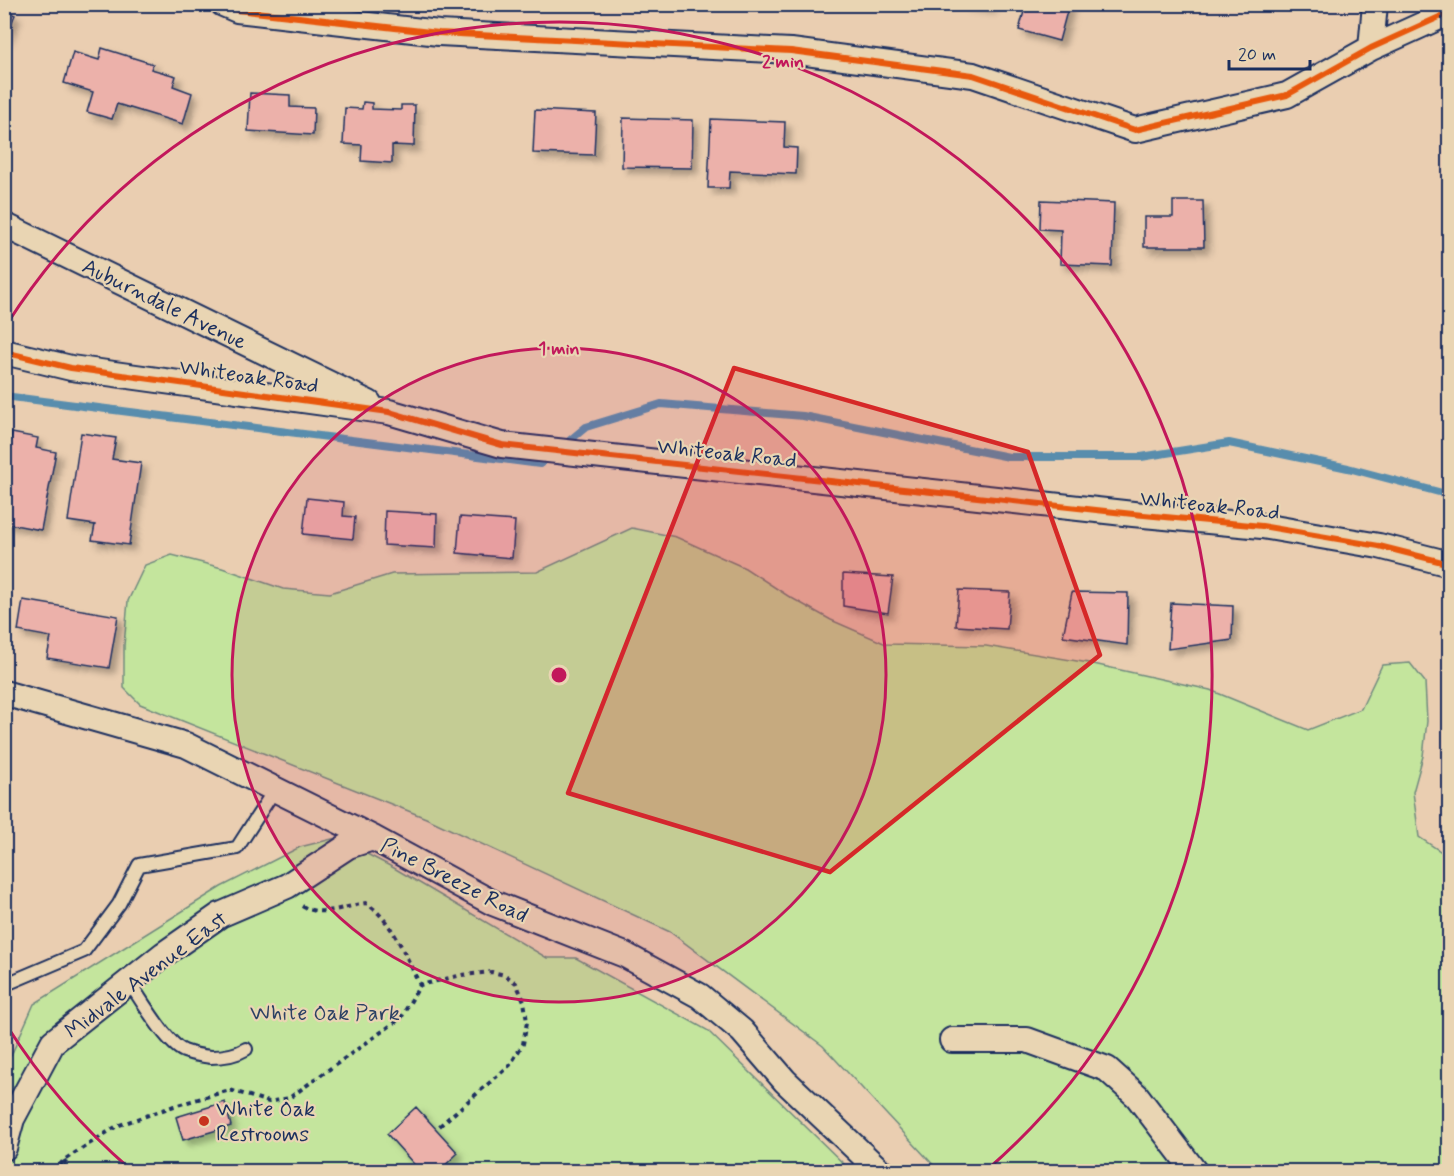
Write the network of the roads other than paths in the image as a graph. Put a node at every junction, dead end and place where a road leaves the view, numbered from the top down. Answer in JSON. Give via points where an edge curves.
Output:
{"nodes":[{"id":1,"x":223,"y":4,"type":"edge"},
{"id":2,"x":1375,"y":4,"type":"edge"},
{"id":3,"x":1449,"y":14,"type":"edge"},
{"id":4,"x":1371,"y":48,"type":"junction"},
{"id":5,"x":4,"y":225,"type":"edge"},
{"id":6,"x":4,"y":352,"type":"edge"},
{"id":7,"x":389,"y":412,"type":"junction"},
{"id":8,"x":1449,"y":564,"type":"edge"},
{"id":9,"x":4,"y":693,"type":"edge"},
{"id":10,"x":275,"y":789,"type":"junction"},
{"id":11,"x":373,"y":838,"type":"junction"},
{"id":12,"x":129,"y":982,"type":"junction"},
{"id":13,"x":4,"y":985,"type":"edge"},
{"id":14,"x":952,"y":1040,"type":"dead end"},
{"id":15,"x":246,"y":1049,"type":"dead end"},
{"id":16,"x":4,"y":1148,"type":"edge"},
{"id":17,"x":881,"y":1172,"type":"edge"},
{"id":18,"x":1195,"y":1172,"type":"edge"}],
"edges":[{"from":1,"to":4,"type":"street","via":[[237,10],[439,33],[791,51],[973,75],[1135,130],[1287,94]]},
{"from":2,"to":4,"type":"street"},
{"from":3,"to":4,"type":"street"},
{"from":5,"to":7,"type":"street","name":"Auburndale Avenue"},
{"from":6,"to":7,"type":"street","name":"Whiteoak Road","via":[[70,368]]},
{"from":7,"to":8,"type":"street","name":"Whiteoak Road","via":[[502,445],[1262,526],[1379,546]]},
{"from":9,"to":10,"type":"street","name":"Pine Breeze Road","via":[[186,745]]},
{"from":10,"to":11,"type":"street","name":"Pine Breeze Road"},
{"from":10,"to":13,"type":"lane","via":[[237,848],[138,865],[119,904],[84,951]]},
{"from":11,"to":12,"type":"street","name":"Midvale Avenue East","via":[[348,846],[287,886],[220,915]]},
{"from":11,"to":17,"type":"street","name":"Pine Breeze Road","via":[[493,903],[625,955],[700,996],[742,1031],[784,1081]]},
{"from":12,"to":15,"type":"lane","via":[[160,1027],[182,1050],[220,1057]]},
{"from":12,"to":16,"type":"street","name":"Midvale Avenue East","via":[[53,1042],[12,1119]]},
{"from":14,"to":18,"type":"street","via":[[1027,1040],[1107,1069],[1137,1096]]}]}
